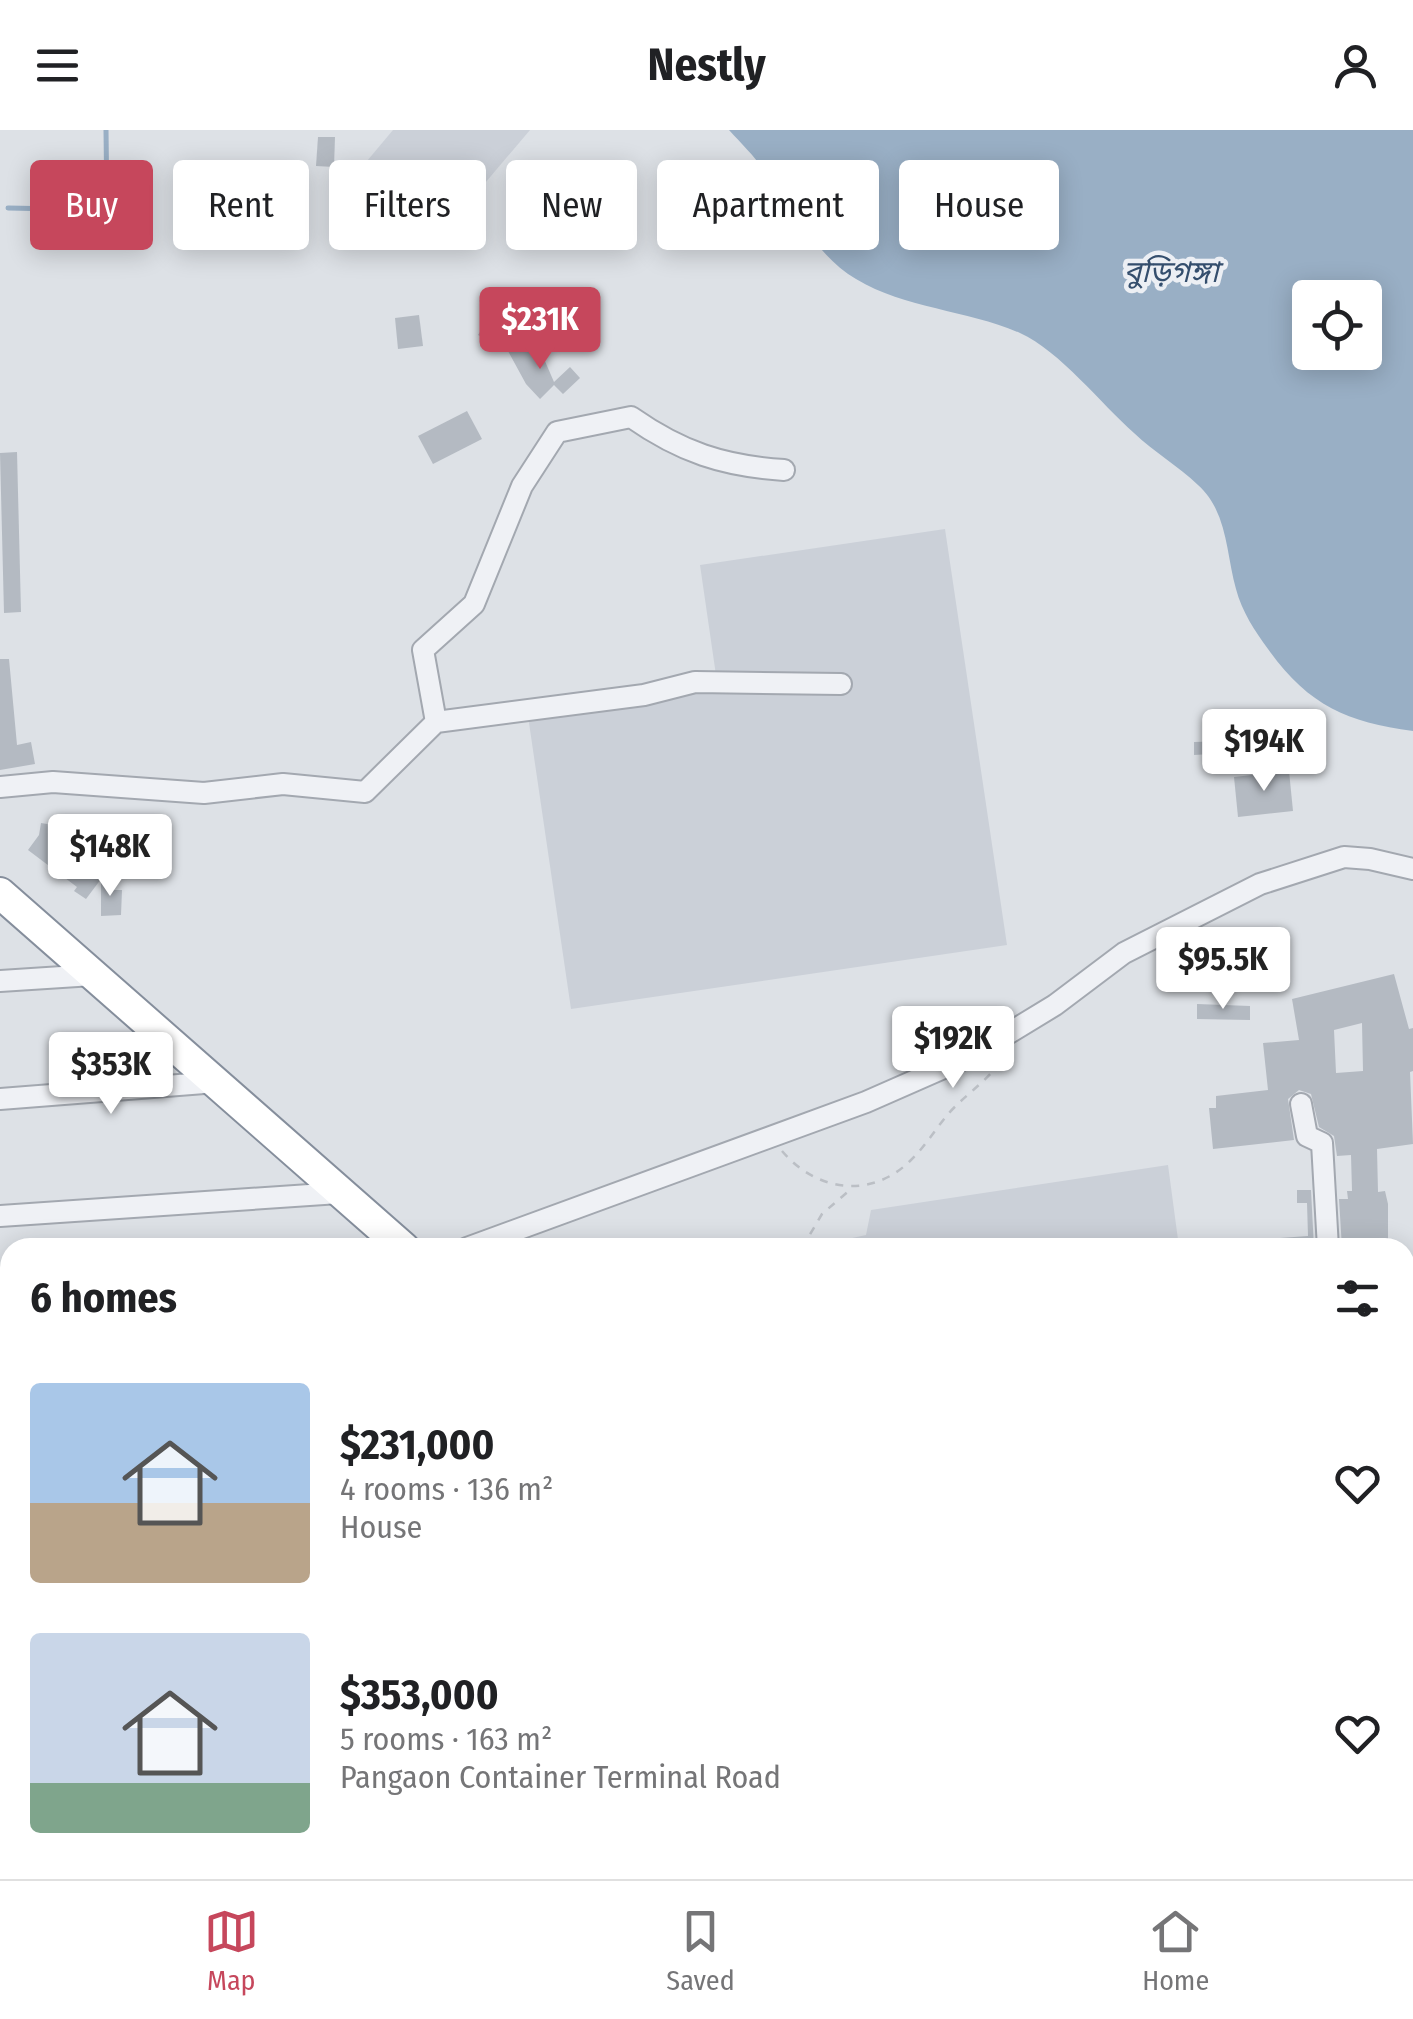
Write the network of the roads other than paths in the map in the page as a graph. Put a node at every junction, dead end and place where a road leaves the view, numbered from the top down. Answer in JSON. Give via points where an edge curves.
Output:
{"nodes":[{"id":1,"x":784,"y":470,"type":"dead end"},
{"id":2,"x":841,"y":684,"type":"dead end"},
{"id":3,"x":436,"y":722,"type":"junction"},
{"id":4,"x":0,"y":787,"type":"edge"},
{"id":5,"x":1413,"y":869,"type":"edge"},
{"id":6,"x":0,"y":893,"type":"edge"},
{"id":7,"x":93,"y":975,"type":"junction"},
{"id":8,"x":0,"y":982,"type":"edge"},
{"id":9,"x":217,"y":1082,"type":"junction"},
{"id":10,"x":0,"y":1099,"type":"edge"},
{"id":11,"x":1301,"y":1104,"type":"dead end"},
{"id":12,"x":339,"y":1193,"type":"junction"},
{"id":13,"x":0,"y":1216,"type":"edge"},
{"id":14,"x":392,"y":1238,"type":"edge"},
{"id":15,"x":494,"y":1238,"type":"edge"},
{"id":16,"x":1327,"y":1238,"type":"edge"}],
"edges":[{"from":1,"to":3,"type":"street","via":[[704,457],[631,417],[557,432],[522,486],[474,604],[423,650]]},
{"from":2,"to":3,"type":"street","via":[[695,682],[644,695]]},
{"from":3,"to":4,"type":"street","via":[[365,792],[283,784],[204,793],[53,782]]},
{"from":5,"to":15,"type":"street","via":[[1344,857],[1260,884],[1124,953],[973,1055],[866,1102]]},
{"from":6,"to":7,"type":"highway"},
{"from":7,"to":8,"type":"street"},
{"from":7,"to":9,"type":"highway"},
{"from":9,"to":10,"type":"street"},
{"from":9,"to":12,"type":"highway"},
{"from":11,"to":16,"type":"street","via":[[1308,1136],[1322,1143]]},
{"from":12,"to":13,"type":"street"},
{"from":12,"to":14,"type":"highway"}]}
